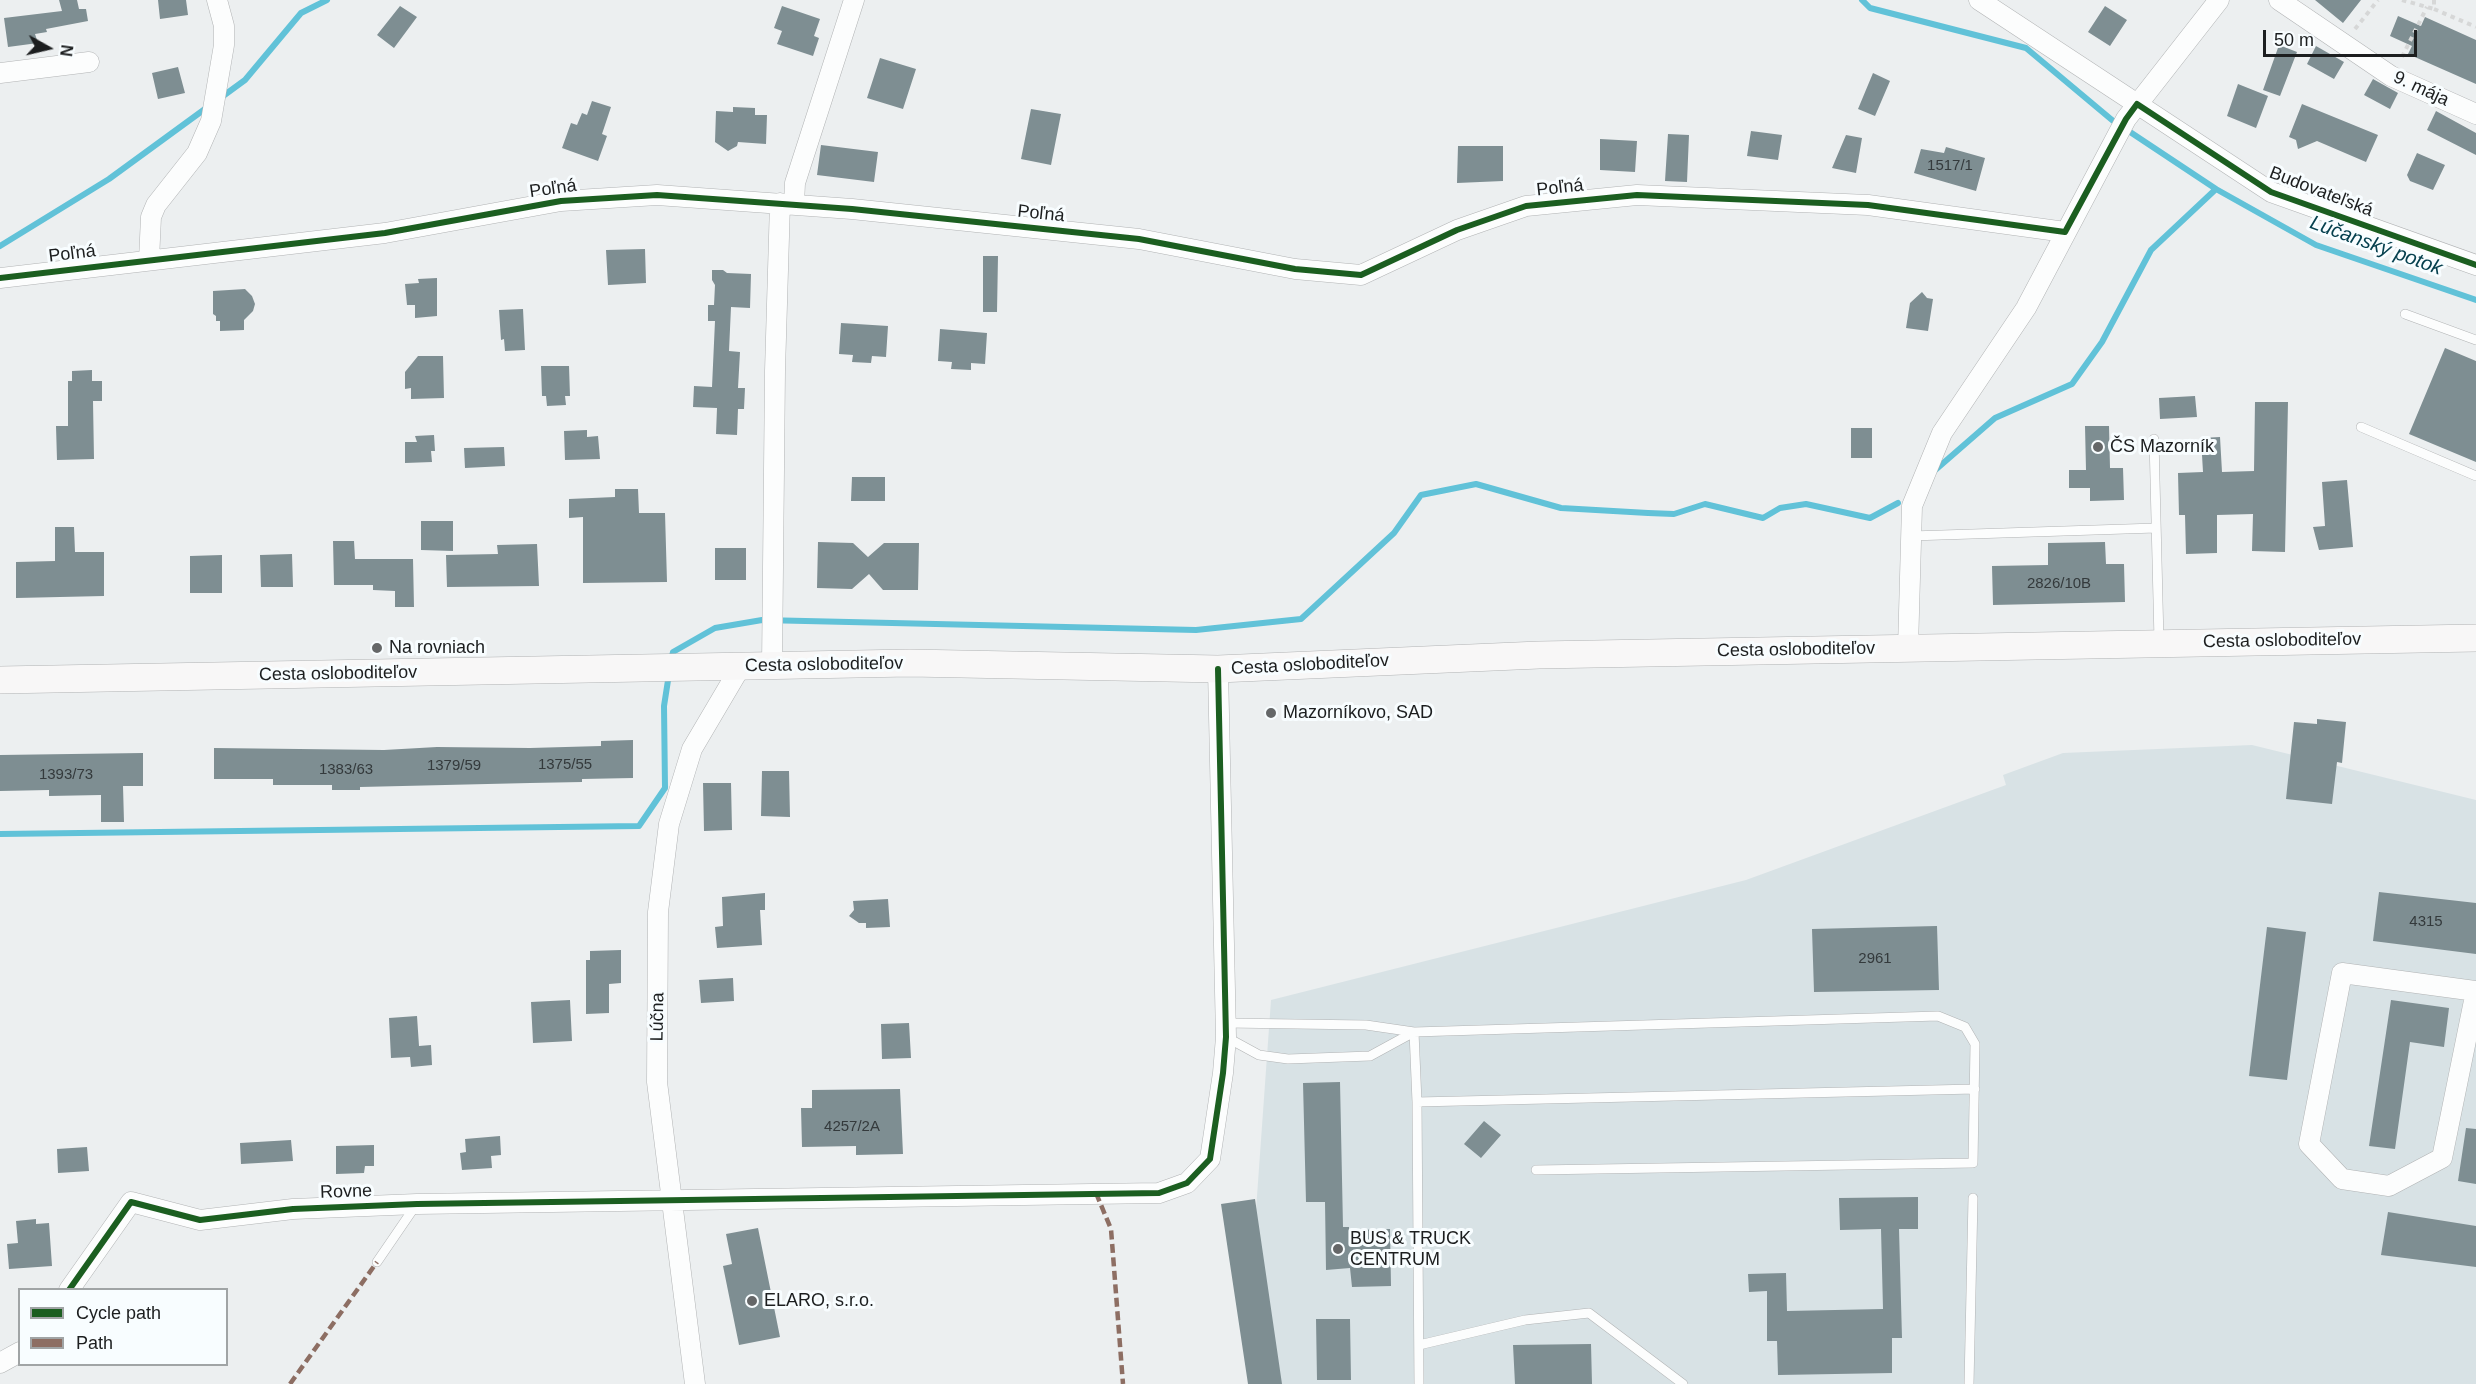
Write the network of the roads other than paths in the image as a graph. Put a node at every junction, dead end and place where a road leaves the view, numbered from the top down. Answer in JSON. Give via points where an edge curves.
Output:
{"nodes":[{"id":1,"x":217,"y":0,"type":"edge"},
{"id":2,"x":854,"y":0,"type":"edge"},
{"id":3,"x":1979,"y":0,"type":"edge"},
{"id":4,"x":2219,"y":0,"type":"edge"},
{"id":5,"x":2279,"y":0,"type":"edge"},
{"id":6,"x":89,"y":62,"type":"dead end"},
{"id":7,"x":0,"y":73,"type":"edge"},
{"id":8,"x":2131,"y":112,"type":"junction"},
{"id":9,"x":2476,"y":114,"type":"edge"},
{"id":10,"x":787,"y":203,"type":"junction"},
{"id":11,"x":2065,"y":232,"type":"junction"},
{"id":12,"x":149,"y":260,"type":"junction"},
{"id":13,"x":2476,"y":265,"type":"edge"},
{"id":14,"x":0,"y":278,"type":"edge"},
{"id":15,"x":2405,"y":314,"type":"dead end"},
{"id":16,"x":2476,"y":340,"type":"edge"},
{"id":17,"x":2361,"y":427,"type":"dead end"},
{"id":18,"x":2154,"y":439,"type":"dead end"},
{"id":19,"x":2476,"y":476,"type":"edge"},
{"id":20,"x":2156,"y":528,"type":"junction"},
{"id":21,"x":1911,"y":536,"type":"junction"},
{"id":22,"x":2476,"y":638,"type":"edge"},
{"id":23,"x":2159,"y":644,"type":"junction"},
{"id":24,"x":1908,"y":648,"type":"junction"},
{"id":25,"x":741,"y":666,"type":"junction"},
{"id":26,"x":772,"y":666,"type":"junction"},
{"id":27,"x":1218,"y":669,"type":"junction"},
{"id":28,"x":0,"y":680,"type":"edge"},
{"id":29,"x":2476,"y":991,"type":"edge"},
{"id":30,"x":1226,"y":1030,"type":"junction"},
{"id":31,"x":1414,"y":1032,"type":"junction"},
{"id":32,"x":1975,"y":1089,"type":"junction"},
{"id":33,"x":1417,"y":1102,"type":"junction"},
{"id":34,"x":1536,"y":1170,"type":"dead end"},
{"id":35,"x":1973,"y":1198,"type":"dead end"},
{"id":36,"x":672,"y":1200,"type":"junction"},
{"id":37,"x":417,"y":1204,"type":"junction"},
{"id":38,"x":377,"y":1262,"type":"dead end"},
{"id":39,"x":70,"y":1288,"type":"edge"},
{"id":40,"x":1419,"y":1345,"type":"junction"},
{"id":41,"x":18,"y":1353,"type":"edge"},
{"id":42,"x":0,"y":1363,"type":"edge"},
{"id":43,"x":695,"y":1384,"type":"edge"},
{"id":44,"x":1419,"y":1384,"type":"edge"},
{"id":45,"x":1683,"y":1384,"type":"edge"},
{"id":46,"x":1969,"y":1384,"type":"edge"}],
"edges":[{"from":1,"to":12,"type":"street","via":[[224,45],[211,121],[197,153],[156,205],[151,217]]},
{"from":2,"to":10,"type":"street"},
{"from":3,"to":8,"type":"street","name":"Budovateľská"},
{"from":4,"to":8,"type":"street"},
{"from":5,"to":9,"type":"street","name":"9. mája","via":[[2391,75]]},
{"from":6,"to":7,"type":"street"},
{"from":8,"to":11,"type":"street"},
{"from":8,"to":13,"type":"street","name":"Budovateľská","via":[[2271,192]]},
{"from":10,"to":11,"type":"street","name":"Poľná","via":[[1139,239],[1295,269],[1361,275],[1457,230],[1526,206],[1637,195],[1868,205]]},
{"from":10,"to":12,"type":"street","name":"Poľná","via":[[657,195],[561,201],[385,233]]},
{"from":10,"to":26,"type":"street","via":[[775,371]]},
{"from":11,"to":21,"type":"street","via":[[2026,308],[1942,433],[1912,506]]},
{"from":12,"to":14,"type":"street","name":"Poľná"},
{"from":15,"to":16,"type":"lane"},
{"from":17,"to":19,"type":"lane"},
{"from":18,"to":20,"type":"lane"},
{"from":20,"to":21,"type":"lane"},
{"from":20,"to":23,"type":"lane"},
{"from":21,"to":24,"type":"street"},
{"from":22,"to":23,"type":"main road","name":"Cesta osloboditeľov"},
{"from":23,"to":24,"type":"main road","name":"Cesta osloboditeľov"},
{"from":24,"to":27,"type":"main road","name":"Cesta osloboditeľov","via":[[1539,655]]},
{"from":25,"to":26,"type":"main road","name":"Cesta osloboditeľov"},
{"from":25,"to":28,"type":"main road","name":"Cesta osloboditeľov"},
{"from":25,"to":36,"type":"street","name":"Lúčna","via":[[692,749],[669,824],[658,912],[657,1082]]},
{"from":26,"to":27,"type":"main road","name":"Cesta osloboditeľov","via":[[910,663]]},
{"from":27,"to":30,"type":"street","name":"Rovne"},
{"from":29,"to":29,"type":"street","via":[[2342,973],[2309,1144],[2342,1179],[2388,1186],[2442,1158]]},
{"from":30,"to":31,"type":"lane","via":[[1366,1025]]},
{"from":30,"to":31,"type":"lane","via":[[1259,1055],[1288,1059],[1370,1056]]},
{"from":30,"to":36,"type":"street","name":"Rovne","via":[[1224,1073],[1210,1159],[1187,1183],[1159,1193]]},
{"from":31,"to":32,"type":"lane","via":[[1938,1016],[1965,1027],[1976,1044]]},
{"from":31,"to":33,"type":"lane"},
{"from":32,"to":33,"type":"lane"},
{"from":32,"to":34,"type":"lane","via":[[1973,1163]]},
{"from":33,"to":40,"type":"lane"},
{"from":35,"to":46,"type":"lane"},
{"from":36,"to":37,"type":"street","name":"Rovne"},
{"from":36,"to":43,"type":"street","name":"Lúčna"},
{"from":37,"to":38,"type":"lane"},
{"from":37,"to":39,"type":"street","name":"Rovne","via":[[293,1209],[200,1220],[131,1202]]},
{"from":40,"to":44,"type":"lane"},
{"from":40,"to":45,"type":"lane","via":[[1525,1320],[1589,1313]]},
{"from":41,"to":42,"type":"street"}]}
